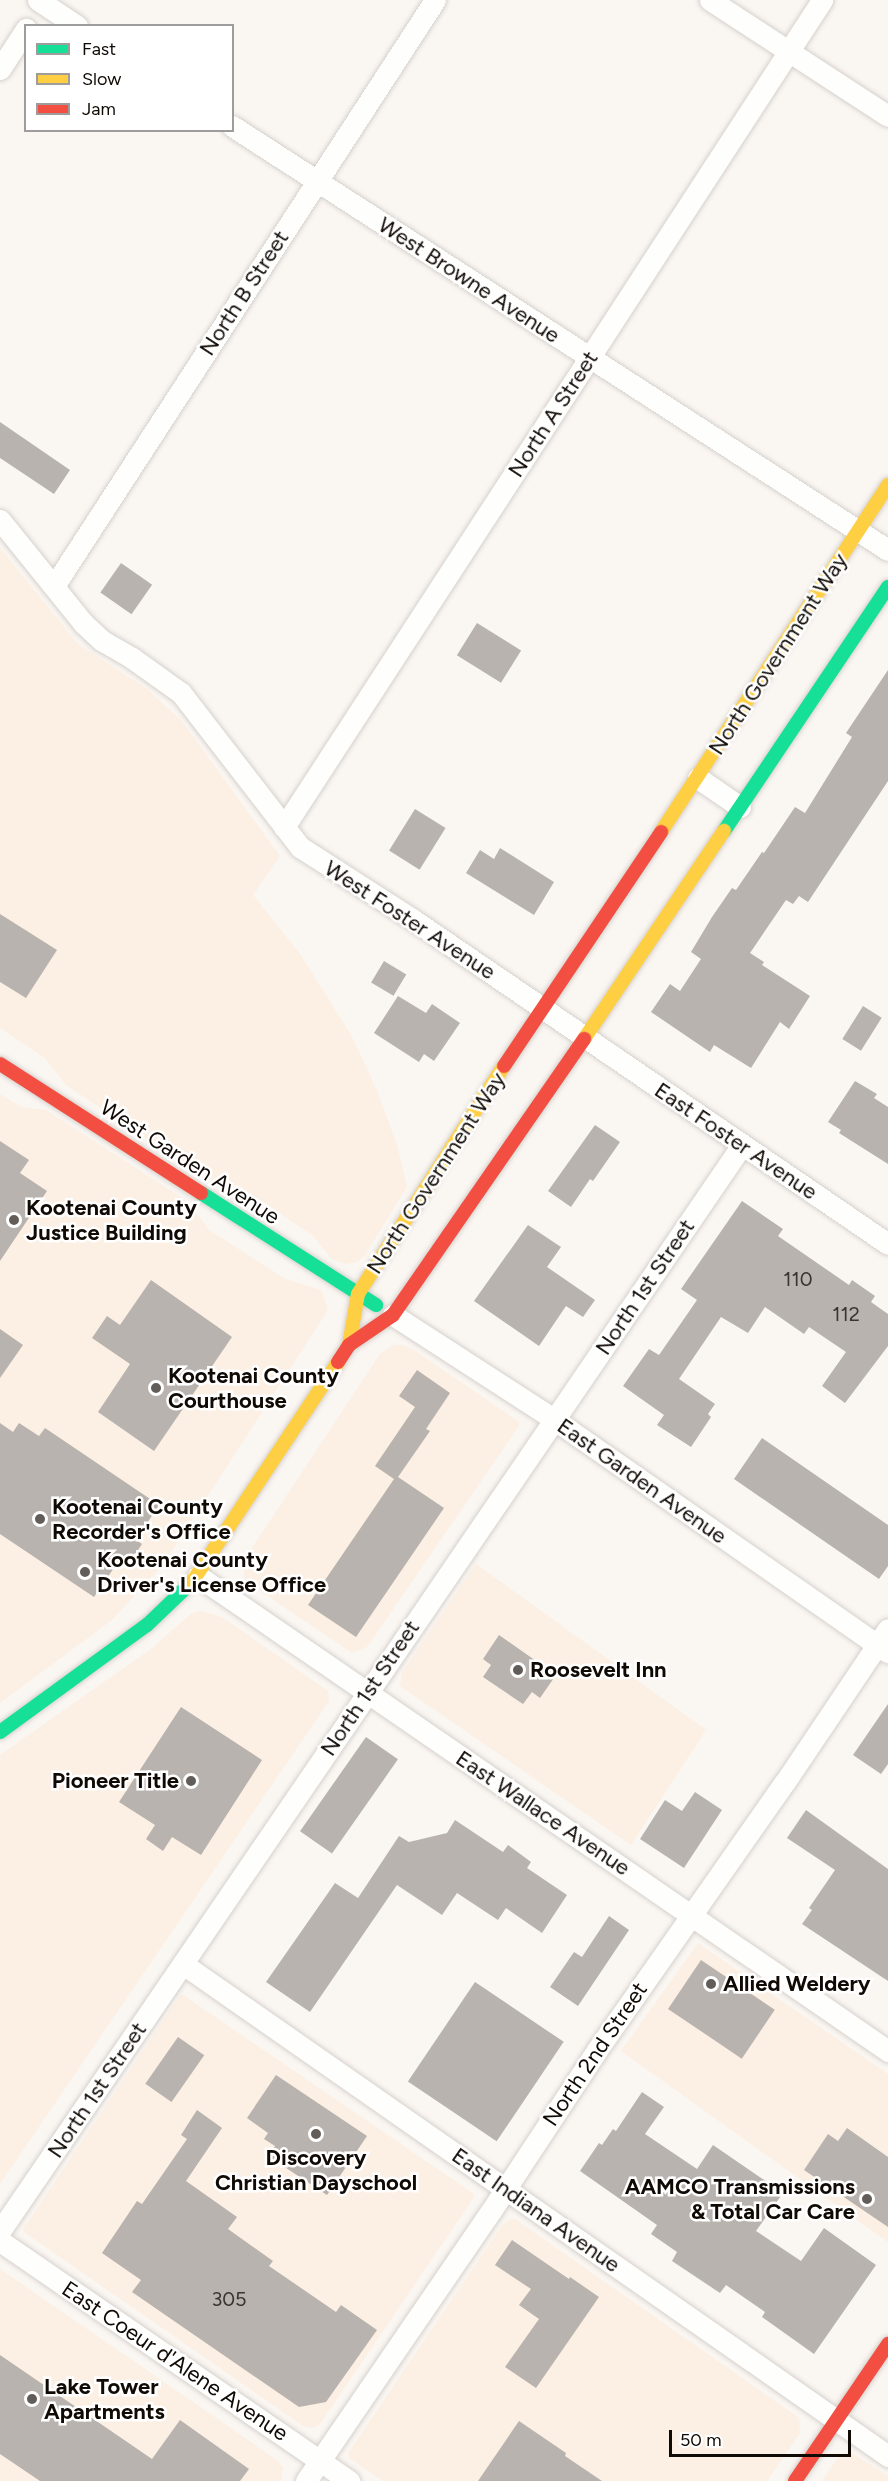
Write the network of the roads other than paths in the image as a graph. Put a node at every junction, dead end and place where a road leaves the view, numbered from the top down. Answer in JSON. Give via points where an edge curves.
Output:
{"nodes":[{"id":1,"x":435,"y":0,"type":"edge"},
{"id":2,"x":710,"y":0,"type":"edge"},
{"id":3,"x":822,"y":0,"type":"edge"},
{"id":4,"x":42,"y":1,"type":"edge"},
{"id":5,"x":29,"y":24,"type":"edge"},
{"id":6,"x":74,"y":24,"type":"edge"},
{"id":7,"x":24,"y":32,"type":"edge"},
{"id":8,"x":789,"y":51,"type":"junction"},
{"id":9,"x":0,"y":69,"type":"edge"},
{"id":10,"x":888,"y":116,"type":"edge"},
{"id":11,"x":234,"y":127,"type":"edge"},
{"id":12,"x":317,"y":181,"type":"junction"},
{"id":13,"x":590,"y":358,"type":"junction"},
{"id":14,"x":888,"y":484,"type":"edge"},
{"id":15,"x":0,"y":520,"type":"edge"},
{"id":16,"x":858,"y":531,"type":"junction"},
{"id":17,"x":888,"y":550,"type":"edge"},
{"id":18,"x":54,"y":586,"type":"junction"},
{"id":19,"x":888,"y":586,"type":"edge"},
{"id":20,"x":698,"y":778,"type":"junction"},
{"id":21,"x":740,"y":807,"type":"junction"},
{"id":22,"x":284,"y":827,"type":"junction"},
{"id":23,"x":542,"y":1008,"type":"junction"},
{"id":24,"x":585,"y":1038,"type":"junction"},
{"id":25,"x":0,"y":1064,"type":"edge"},
{"id":26,"x":742,"y":1144,"type":"junction"},
{"id":27,"x":888,"y":1244,"type":"edge"},
{"id":28,"x":358,"y":1294,"type":"junction"},
{"id":29,"x":393,"y":1315,"type":"junction"},
{"id":30,"x":349,"y":1345,"type":"junction"},
{"id":31,"x":555,"y":1420,"type":"junction"},
{"id":32,"x":198,"y":1576,"type":"junction"},
{"id":33,"x":884,"y":1642,"type":"edge"},
{"id":34,"x":366,"y":1692,"type":"junction"},
{"id":35,"x":0,"y":1732,"type":"edge"},
{"id":36,"x":691,"y":1914,"type":"junction"},
{"id":37,"x":183,"y":1964,"type":"junction"},
{"id":38,"x":888,"y":2051,"type":"edge"},
{"id":39,"x":506,"y":2188,"type":"junction"},
{"id":40,"x":0,"y":2231,"type":"edge"},
{"id":41,"x":0,"y":2241,"type":"edge"},
{"id":42,"x":888,"y":2344,"type":"edge"},
{"id":43,"x":836,"y":2420,"type":"junction"},
{"id":44,"x":888,"y":2456,"type":"edge"},
{"id":45,"x":320,"y":2460,"type":"junction"},
{"id":46,"x":306,"y":2481,"type":"edge"},
{"id":47,"x":349,"y":2481,"type":"edge"},
{"id":48,"x":795,"y":2481,"type":"edge"}],
"edges":[{"from":1,"to":12,"type":"street","name":"North B Street"},
{"from":2,"to":8,"type":"street"},
{"from":3,"to":8,"type":"street","name":"North A Street"},
{"from":4,"to":5,"type":"street"},
{"from":4,"to":6,"type":"street"},
{"from":7,"to":9,"type":"street"},
{"from":8,"to":10,"type":"street"},
{"from":8,"to":13,"type":"street","name":"North A Street"},
{"from":11,"to":12,"type":"street","name":"West Browne Avenue"},
{"from":12,"to":13,"type":"street","name":"West Browne Avenue"},
{"from":12,"to":18,"type":"street","name":"North B Street"},
{"from":13,"to":16,"type":"street","name":"West Browne Avenue"},
{"from":13,"to":22,"type":"street","name":"North A Street"},
{"from":14,"to":16,"type":"main road","name":"North Government Way"},
{"from":15,"to":18,"type":"street","name":"West Foster Avenue"},
{"from":16,"to":17,"type":"street","name":"North Government Way"},
{"from":16,"to":20,"type":"main road","name":"North Government Way"},
{"from":18,"to":22,"type":"street","name":"West Foster Avenue","via":[[101,640],[181,693]]},
{"from":19,"to":21,"type":"main road","name":"North Government Way"},
{"from":20,"to":21,"type":"street","name":"North Government Way"},
{"from":20,"to":23,"type":"main road","name":"North Government Way"},
{"from":21,"to":24,"type":"main road","name":"North Government Way"},
{"from":22,"to":23,"type":"street","name":"West Foster Avenue","via":[[300,847],[318,860]]},
{"from":23,"to":24,"type":"street"},
{"from":23,"to":28,"type":"main road","name":"North Government Way"},
{"from":24,"to":26,"type":"street","name":"East Foster Avenue"},
{"from":24,"to":29,"type":"main road","name":"North Government Way"},
{"from":25,"to":28,"type":"main road","name":"West Garden Avenue"},
{"from":26,"to":27,"type":"street","name":"East Foster Avenue"},
{"from":26,"to":31,"type":"street","name":"North 1st Street"},
{"from":28,"to":29,"type":"main road","name":"West Garden Avenue"},
{"from":28,"to":30,"type":"main road","name":"North Government Way"},
{"from":29,"to":30,"type":"main road","name":"North Government Way"},
{"from":29,"to":31,"type":"street","name":"East Garden Avenue"},
{"from":30,"to":32,"type":"main road","name":"North Government Way"},
{"from":31,"to":33,"type":"street","name":"East Garden Avenue"},
{"from":31,"to":34,"type":"street","name":"North 1st Street"},
{"from":32,"to":34,"type":"street","name":"East Wallace Avenue"},
{"from":32,"to":35,"type":"main road","name":"North Government Way","via":[[147,1625]]},
{"from":33,"to":36,"type":"street","name":"North 2nd Street"},
{"from":34,"to":36,"type":"street","name":"East Wallace Avenue"},
{"from":34,"to":37,"type":"street","name":"North 1st Street"},
{"from":36,"to":38,"type":"street","name":"East Wallace Avenue"},
{"from":36,"to":39,"type":"street","name":"North 2nd Street"},
{"from":37,"to":39,"type":"street","name":"East Indiana Avenue"},
{"from":37,"to":40,"type":"street","name":"North 1st Street"},
{"from":39,"to":43,"type":"street","name":"East Indiana Avenue"},
{"from":39,"to":45,"type":"street","name":"North 2nd Street"},
{"from":41,"to":45,"type":"street","name":"East Coeur d'Alene Avenue"},
{"from":42,"to":43,"type":"main road"},
{"from":43,"to":44,"type":"street","name":"East Indiana Avenue"},
{"from":43,"to":48,"type":"main road"},
{"from":45,"to":46,"type":"street","name":"North 2nd Street"},
{"from":45,"to":47,"type":"street","name":"East Coeur d'Alene Avenue"}]}
